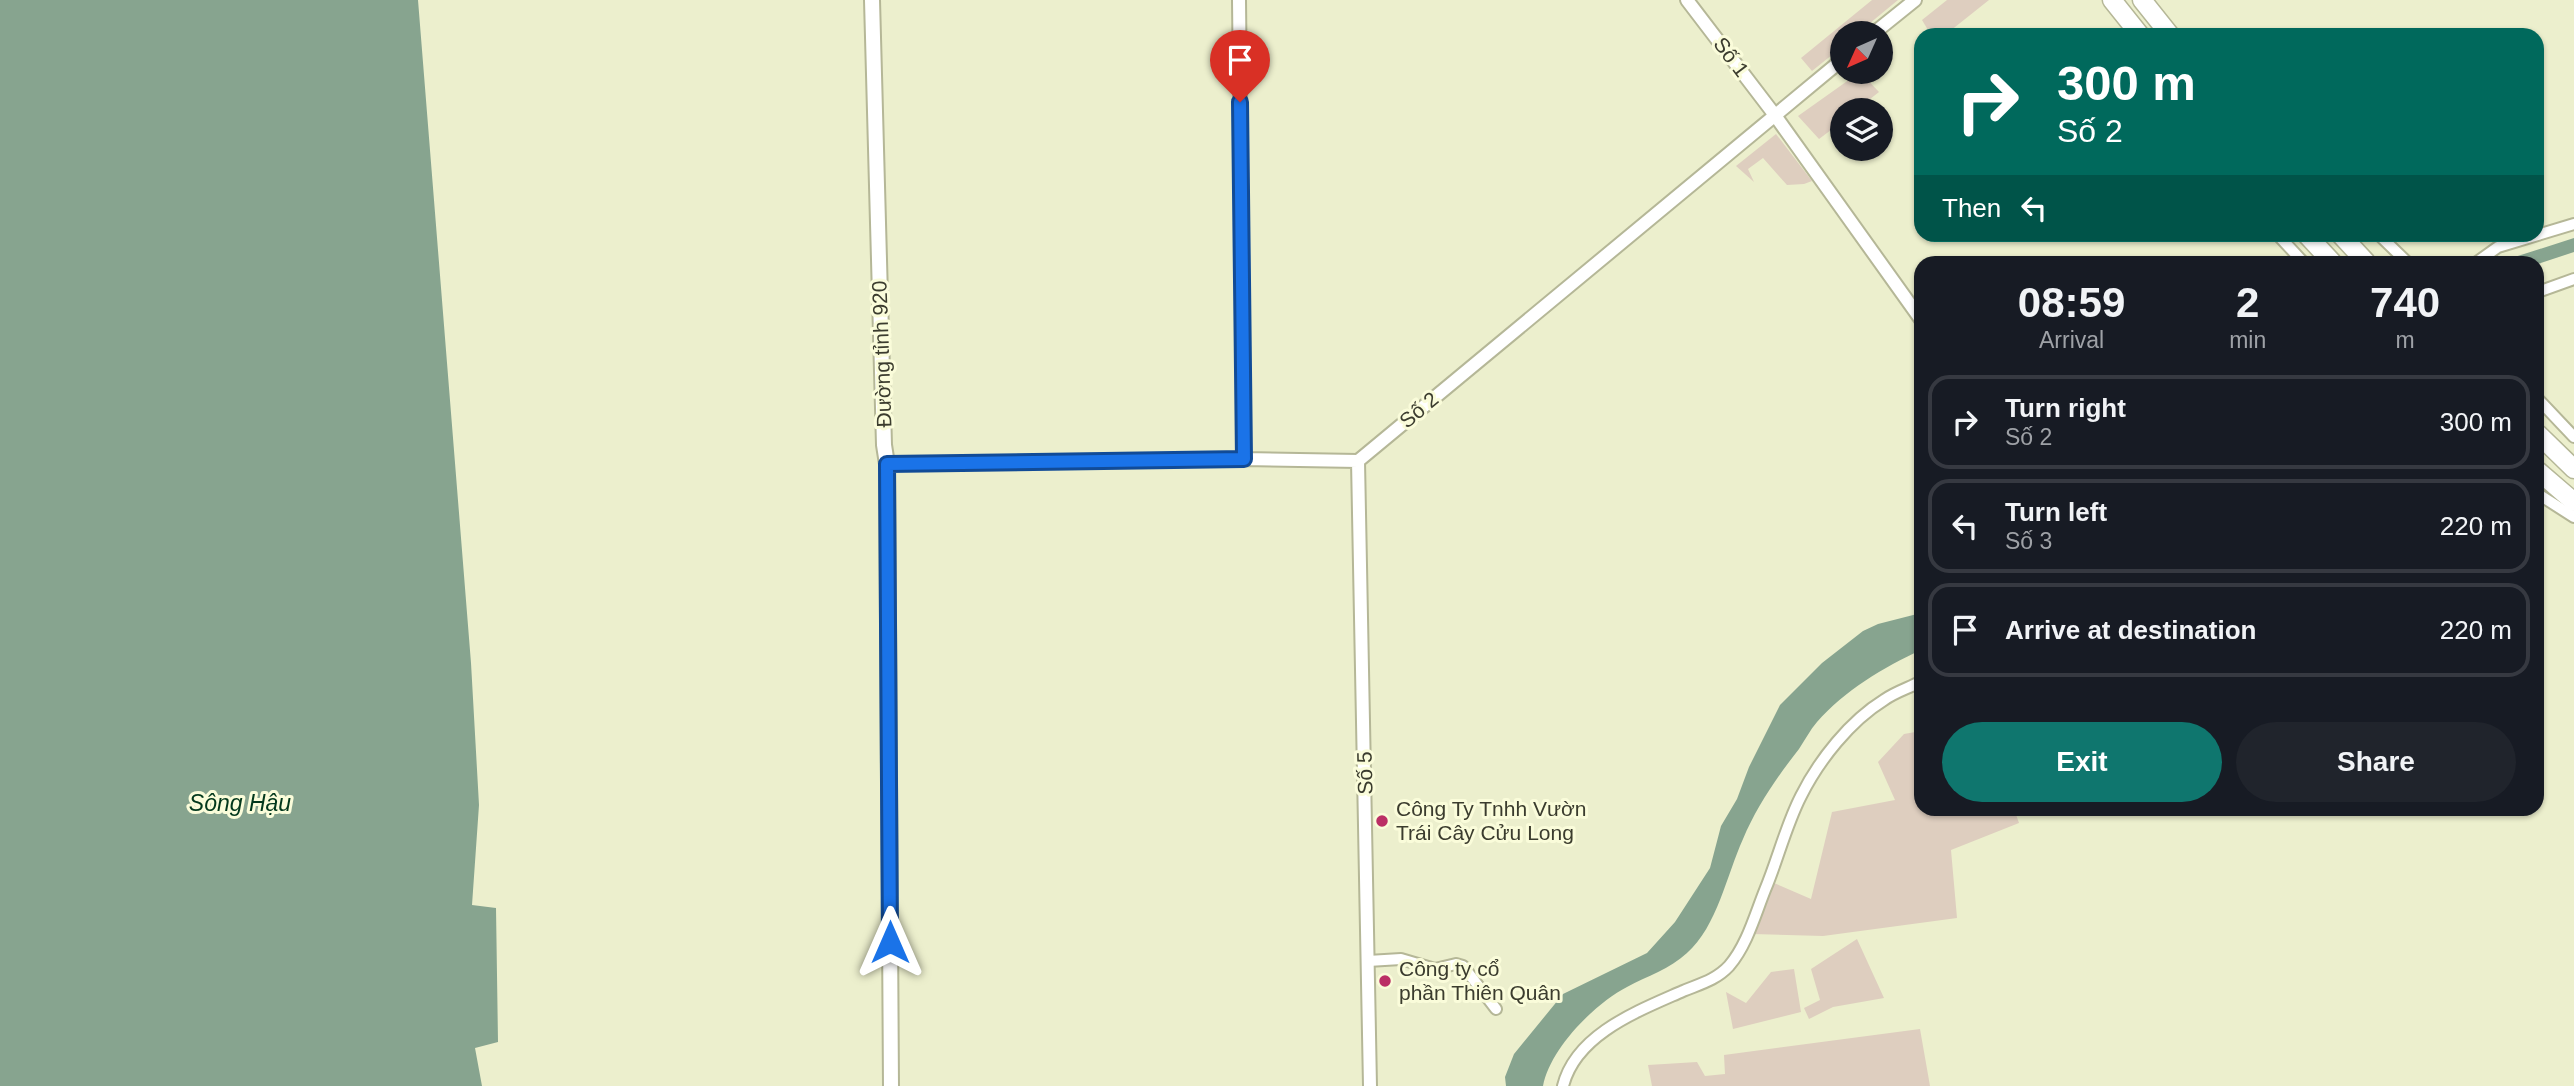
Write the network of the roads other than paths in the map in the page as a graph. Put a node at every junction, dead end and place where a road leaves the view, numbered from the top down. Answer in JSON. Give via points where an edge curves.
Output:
{"nodes":[{"id":1,"x":872,"y":0,"type":"edge"},
{"id":2,"x":1239,"y":0,"type":"edge"},
{"id":3,"x":1687,"y":0,"type":"edge"},
{"id":4,"x":1915,"y":0,"type":"edge"},
{"id":5,"x":2112,"y":0,"type":"edge"},
{"id":6,"x":2142,"y":0,"type":"edge"},
{"id":7,"x":1889,"y":21,"type":"edge"},
{"id":8,"x":2134,"y":28,"type":"edge"},
{"id":9,"x":2164,"y":28,"type":"edge"},
{"id":10,"x":1830,"y":69,"type":"edge"},
{"id":11,"x":1774,"y":114,"type":"junction"},
{"id":12,"x":2574,"y":224,"type":"edge"},
{"id":13,"x":2544,"y":233,"type":"edge"},
{"id":14,"x":2284,"y":242,"type":"edge"},
{"id":15,"x":2313,"y":242,"type":"edge"},
{"id":16,"x":2347,"y":242,"type":"edge"},
{"id":17,"x":2386,"y":242,"type":"edge"},
{"id":18,"x":2515,"y":242,"type":"edge"},
{"id":19,"x":2297,"y":256,"type":"edge"},
{"id":20,"x":2326,"y":256,"type":"edge"},
{"id":21,"x":2360,"y":256,"type":"edge"},
{"id":22,"x":2401,"y":256,"type":"edge"},
{"id":23,"x":2485,"y":256,"type":"edge"},
{"id":24,"x":2574,"y":279,"type":"edge"},
{"id":25,"x":2544,"y":290,"type":"edge"},
{"id":26,"x":1914,"y":310,"type":"edge"},
{"id":27,"x":2544,"y":405,"type":"edge"},
{"id":28,"x":2574,"y":436,"type":"edge"},
{"id":29,"x":2544,"y":440,"type":"edge"},
{"id":30,"x":1244,"y":459,"type":"junction"},
{"id":31,"x":1358,"y":461,"type":"junction"},
{"id":32,"x":887,"y":464,"type":"junction"},
{"id":33,"x":2573,"y":467,"type":"edge"},
{"id":34,"x":2545,"y":492,"type":"edge"},
{"id":35,"x":2574,"y":502,"type":"edge"},
{"id":36,"x":2574,"y":517,"type":"edge"},
{"id":37,"x":1914,"y":685,"type":"edge"},
{"id":38,"x":1368,"y":961,"type":"junction"},
{"id":39,"x":1496,"y":1009,"type":"dead end"},
{"id":40,"x":891,"y":1086,"type":"edge"},
{"id":41,"x":1370,"y":1086,"type":"edge"},
{"id":42,"x":1563,"y":1086,"type":"edge"}],
"edges":[{"from":1,"to":32,"type":"main road","name":"Đường tỉnh 920"},
{"from":2,"to":30,"type":"street"},
{"from":3,"to":11,"type":"street","name":"Số 1"},
{"from":4,"to":7,"type":"street"},
{"from":5,"to":8,"type":"highway"},
{"from":6,"to":9,"type":"highway"},
{"from":10,"to":11,"type":"street","name":"Số 2"},
{"from":11,"to":26,"type":"street","name":"Số 1"},
{"from":11,"to":31,"type":"street","name":"Số 2"},
{"from":12,"to":13,"type":"street"},
{"from":14,"to":19,"type":"street"},
{"from":15,"to":20,"type":"highway"},
{"from":16,"to":21,"type":"highway"},
{"from":17,"to":22,"type":"street"},
{"from":18,"to":23,"type":"street"},
{"from":24,"to":25,"type":"street"},
{"from":27,"to":28,"type":"street"},
{"from":29,"to":33,"type":"highway"},
{"from":30,"to":31,"type":"street"},
{"from":30,"to":32,"type":"street"},
{"from":31,"to":38,"type":"street","name":"Số 5"},
{"from":32,"to":40,"type":"main road","name":"Đường tỉnh 920"},
{"from":34,"to":35,"type":"highway"},
{"from":34,"to":36,"type":"street"},
{"from":37,"to":42,"type":"street","via":[[1871,709],[1843,736],[1811,779],[1747,934],[1729,966],[1714,979],[1600,1033],[1571,1066]]},
{"from":38,"to":39,"type":"street","via":[[1401,959],[1435,969],[1463,966]]},
{"from":38,"to":41,"type":"street","name":"Số 5"}]}
